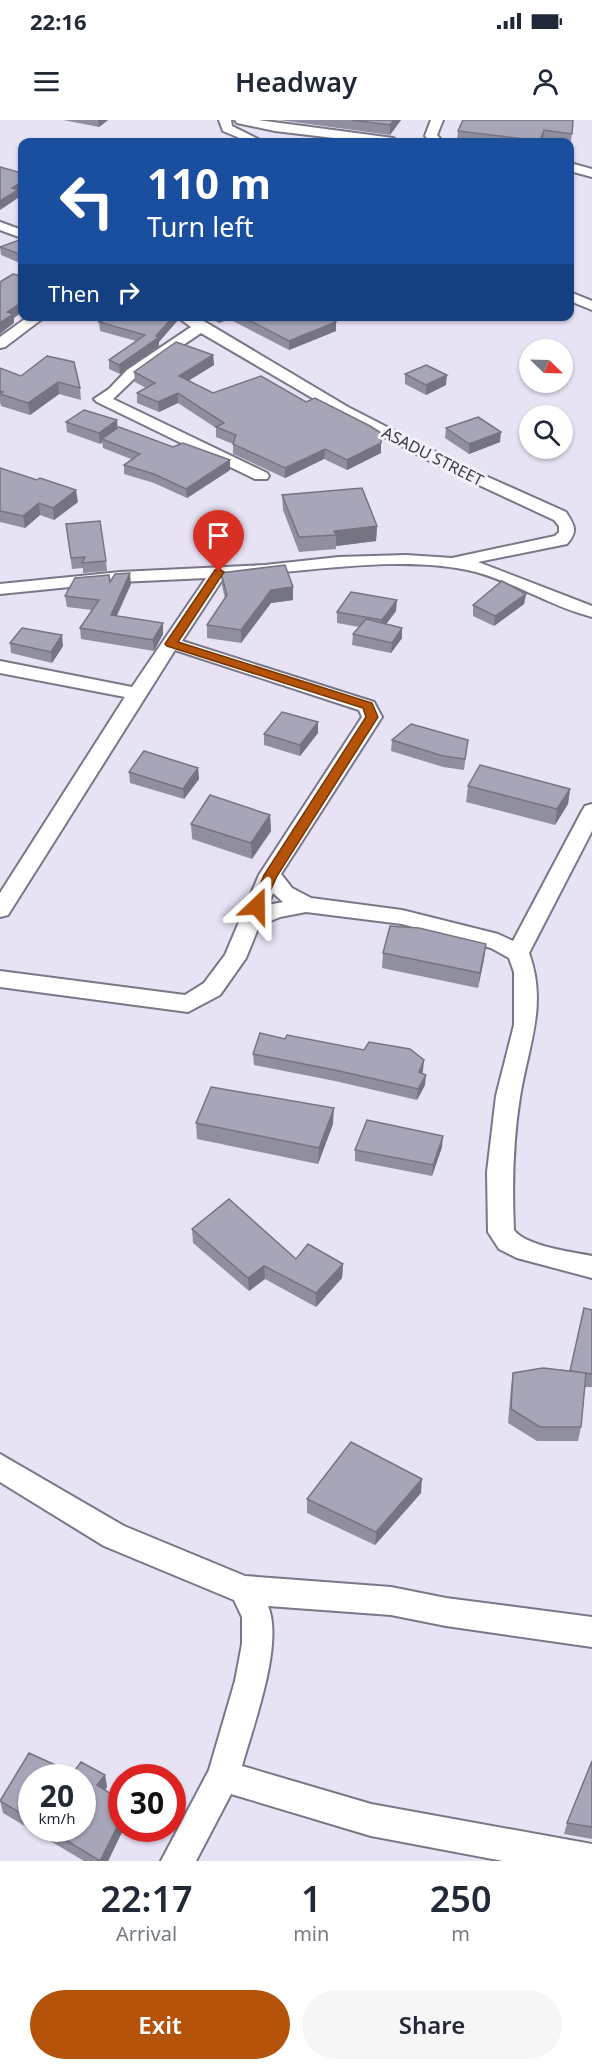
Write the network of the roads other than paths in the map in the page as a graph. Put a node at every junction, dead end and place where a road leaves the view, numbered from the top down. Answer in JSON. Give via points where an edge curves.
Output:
{"nodes":[{"id":1,"x":225,"y":120,"type":"edge"},
{"id":2,"x":241,"y":120,"type":"edge"},
{"id":3,"x":437,"y":120,"type":"edge"},
{"id":4,"x":249,"y":138,"type":"edge"},
{"id":5,"x":362,"y":138,"type":"edge"},
{"id":6,"x":434,"y":138,"type":"edge"},
{"id":7,"x":574,"y":168,"type":"edge"},
{"id":8,"x":592,"y":173,"type":"edge"},
{"id":9,"x":2,"y":229,"type":"edge"},
{"id":10,"x":18,"y":233,"type":"edge"},
{"id":11,"x":574,"y":298,"type":"edge"},
{"id":12,"x":592,"y":306,"type":"edge"},
{"id":13,"x":32,"y":321,"type":"edge"},
{"id":14,"x":192,"y":321,"type":"edge"},
{"id":15,"x":202,"y":326,"type":"junction"},
{"id":16,"x":0,"y":344,"type":"edge"},
{"id":17,"x":261,"y":476,"type":"dead end"},
{"id":18,"x":446,"y":562,"type":"junction"},
{"id":19,"x":219,"y":572,"type":"junction"},
{"id":20,"x":21,"y":587,"type":"junction"},
{"id":21,"x":0,"y":589,"type":"edge"},
{"id":22,"x":0,"y":608,"type":"edge"},
{"id":23,"x":592,"y":612,"type":"edge"},
{"id":24,"x":171,"y":644,"type":"junction"},
{"id":25,"x":0,"y":667,"type":"edge"},
{"id":26,"x":137,"y":694,"type":"junction"},
{"id":27,"x":592,"y":811,"type":"edge"},
{"id":28,"x":270,"y":875,"type":"junction"},
{"id":29,"x":306,"y":905,"type":"junction"},
{"id":30,"x":0,"y":910,"type":"edge"},
{"id":31,"x":251,"y":921,"type":"junction"},
{"id":32,"x":518,"y":953,"type":"junction"},
{"id":33,"x":0,"y":979,"type":"edge"},
{"id":34,"x":592,"y":1267,"type":"edge"},
{"id":35,"x":0,"y":1467,"type":"edge"},
{"id":36,"x":245,"y":1590,"type":"junction"},
{"id":37,"x":592,"y":1632,"type":"edge"},
{"id":38,"x":223,"y":1776,"type":"junction"},
{"id":39,"x":178,"y":1861,"type":"edge"},
{"id":40,"x":592,"y":1861,"type":"edge"}],
"edges":[{"from":1,"to":4,"type":"street","via":[[227,128]]},
{"from":2,"to":5,"type":"street"},
{"from":3,"to":6,"type":"street"},
{"from":7,"to":8,"type":"street"},
{"from":9,"to":10,"type":"street"},
{"from":11,"to":12,"type":"street"},
{"from":13,"to":16,"type":"street"},
{"from":14,"to":15,"type":"street","name":"ASADU STREET"},
{"from":15,"to":17,"type":"street","via":[[132,373],[102,399]]},
{"from":15,"to":18,"type":"street","name":"ASADU STREET","via":[[352,415],[560,516],[567,526],[561,540]]},
{"from":18,"to":19,"type":"street","via":[[381,559]]},
{"from":18,"to":23,"type":"street","via":[[481,568]]},
{"from":19,"to":20,"type":"street"},
{"from":19,"to":24,"type":"street"},
{"from":20,"to":21,"type":"street"},
{"from":20,"to":22,"type":"street"},
{"from":24,"to":26,"type":"street"},
{"from":24,"to":28,"type":"street","via":[[368,706],[372,717],[364,732]]},
{"from":25,"to":26,"type":"street"},
{"from":26,"to":30,"type":"street"},
{"from":27,"to":32,"type":"street"},
{"from":28,"to":29,"type":"street","via":[[284,893]]},
{"from":28,"to":31,"type":"street"},
{"from":29,"to":31,"type":"street","via":[[276,910]]},
{"from":29,"to":32,"type":"street","via":[[402,917],[498,942]]},
{"from":31,"to":33,"type":"street","via":[[235,958],[212,989],[188,1004]]},
{"from":32,"to":34,"type":"street","via":[[525,972],[525,1025],[508,1096],[499,1172],[501,1232],[508,1242],[526,1251]]},
{"from":35,"to":36,"type":"street","via":[[114,1536]]},
{"from":36,"to":37,"type":"street","via":[[391,1601]]},
{"from":36,"to":38,"type":"street","via":[[257,1616],[257,1644]]},
{"from":38,"to":39,"type":"street"},
{"from":38,"to":40,"type":"street","via":[[371,1820]]}]}
